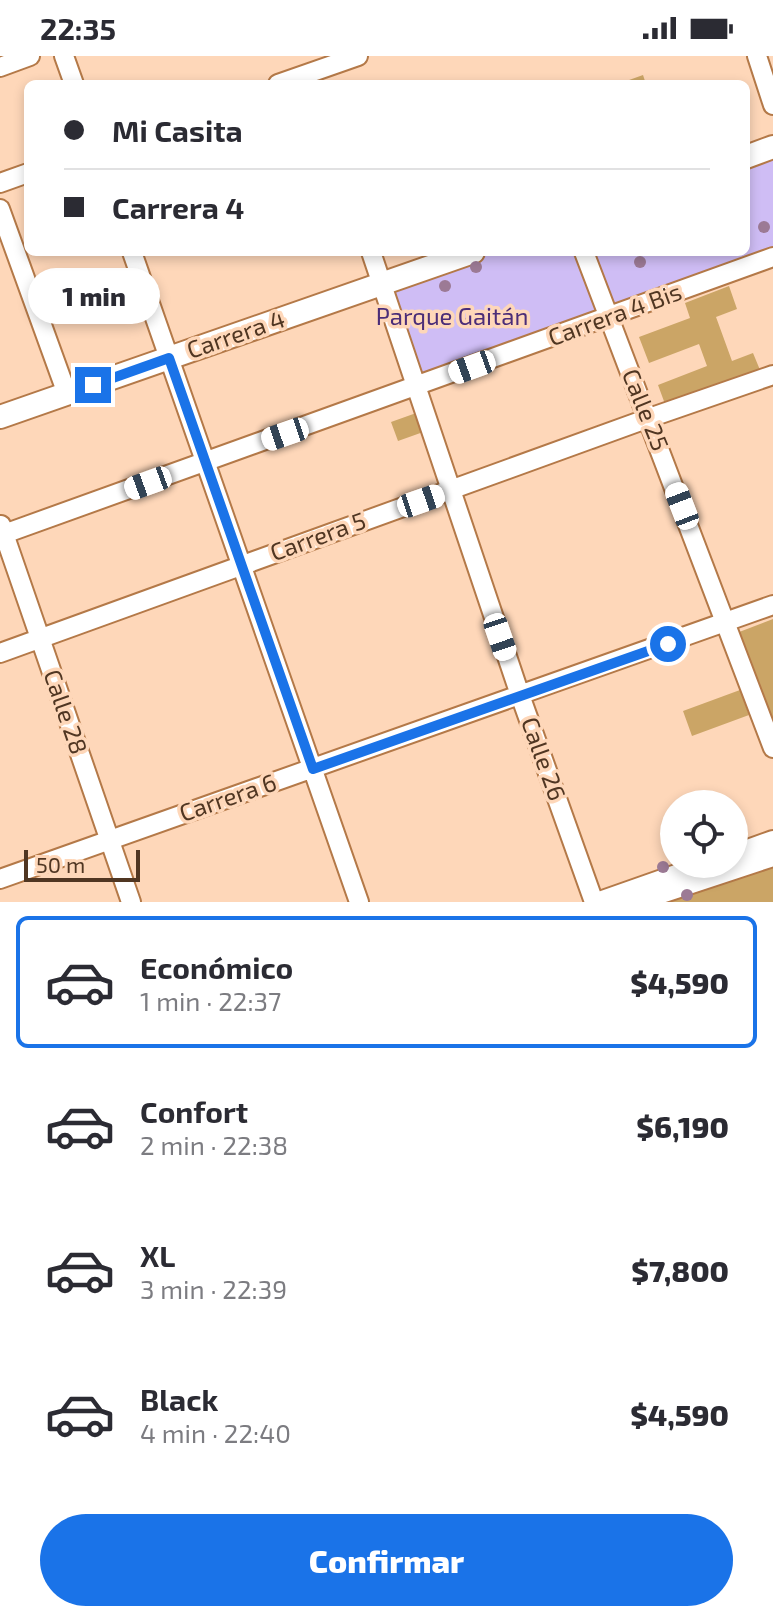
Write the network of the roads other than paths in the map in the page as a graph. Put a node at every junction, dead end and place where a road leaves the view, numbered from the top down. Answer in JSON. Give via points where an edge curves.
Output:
{"nodes":[{"id":1,"x":30,"y":56,"type":"edge"},
{"id":2,"x":64,"y":56,"type":"edge"},
{"id":3,"x":358,"y":56,"type":"edge"},
{"id":4,"x":757,"y":56,"type":"edge"},
{"id":5,"x":0,"y":67,"type":"edge"},
{"id":6,"x":307,"y":71,"type":"edge"},
{"id":7,"x":73,"y":80,"type":"edge"},
{"id":8,"x":287,"y":80,"type":"edge"},
{"id":9,"x":773,"y":105,"type":"edge"},
{"id":10,"x":773,"y":147,"type":"edge"},
{"id":11,"x":750,"y":156,"type":"edge"},
{"id":12,"x":24,"y":174,"type":"edge"},
{"id":13,"x":0,"y":183,"type":"edge"},
{"id":14,"x":0,"y":209,"type":"edge"},
{"id":15,"x":136,"y":256,"type":"edge"},
{"id":16,"x":372,"y":256,"type":"edge"},
{"id":17,"x":461,"y":256,"type":"edge"},
{"id":18,"x":586,"y":256,"type":"edge"},
{"id":19,"x":773,"y":257,"type":"edge"},
{"id":20,"x":382,"y":283,"type":"junction"},
{"id":21,"x":609,"y":318,"type":"junction"},
{"id":22,"x":169,"y":358,"type":"junction"},
{"id":23,"x":773,"y":375,"type":"edge"},
{"id":24,"x":417,"y":387,"type":"junction"},
{"id":25,"x":67,"y":394,"type":"junction"},
{"id":26,"x":0,"y":417,"type":"edge"},
{"id":27,"x":649,"y":418,"type":"junction"},
{"id":28,"x":206,"y":462,"type":"junction"},
{"id":29,"x":451,"y":490,"type":"junction"},
{"id":30,"x":2,"y":528,"type":"edge"},
{"id":31,"x":241,"y":565,"type":"junction"},
{"id":32,"x":773,"y":605,"type":"edge"},
{"id":33,"x":727,"y":623,"type":"junction"},
{"id":34,"x":40,"y":638,"type":"junction"},
{"id":35,"x":0,"y":653,"type":"edge"},
{"id":36,"x":520,"y":695,"type":"junction"},
{"id":37,"x":773,"y":748,"type":"edge"},
{"id":38,"x":313,"y":769,"type":"junction"},
{"id":39,"x":109,"y":840,"type":"junction"},
{"id":40,"x":773,"y":842,"type":"edge"},
{"id":41,"x":748,"y":851,"type":"edge"},
{"id":42,"x":773,"y":857,"type":"edge"},
{"id":43,"x":671,"y":878,"type":"edge"},
{"id":44,"x":0,"y":879,"type":"edge"},
{"id":45,"x":131,"y":902,"type":"edge"},
{"id":46,"x":359,"y":902,"type":"edge"},
{"id":47,"x":594,"y":902,"type":"edge"},
{"id":48,"x":603,"y":902,"type":"edge"},
{"id":49,"x":637,"y":902,"type":"edge"}],
"edges":[{"from":1,"to":5,"type":"street"},
{"from":2,"to":7,"type":"street"},
{"from":3,"to":6,"type":"street"},
{"from":4,"to":9,"type":"street"},
{"from":6,"to":8,"type":"street"},
{"from":10,"to":11,"type":"main road"},
{"from":12,"to":13,"type":"street"},
{"from":14,"to":25,"type":"street"},
{"from":15,"to":22,"type":"street"},
{"from":16,"to":20,"type":"street","name":"Calle 26"},
{"from":17,"to":20,"type":"main road","name":"Carrera 4"},
{"from":18,"to":21,"type":"street","name":"Calle 25"},
{"from":19,"to":21,"type":"street","name":"Carrera 4 Bis"},
{"from":20,"to":22,"type":"main road","name":"Carrera 4"},
{"from":20,"to":24,"type":"street","name":"Calle 26"},
{"from":21,"to":24,"type":"street","name":"Carrera 4 Bis"},
{"from":21,"to":27,"type":"street","name":"Calle 25"},
{"from":22,"to":25,"type":"main road","name":"Carrera 4"},
{"from":22,"to":28,"type":"street"},
{"from":23,"to":27,"type":"street","name":"Carrera 5"},
{"from":24,"to":28,"type":"street","name":"Carrera 4 Bis"},
{"from":24,"to":29,"type":"street","name":"Calle 26"},
{"from":25,"to":26,"type":"main road","name":"Carrera 4"},
{"from":27,"to":29,"type":"street","name":"Carrera 5"},
{"from":27,"to":33,"type":"street","name":"Calle 25"},
{"from":28,"to":30,"type":"street","name":"Carrera 4 Bis"},
{"from":28,"to":31,"type":"street"},
{"from":29,"to":31,"type":"street","name":"Carrera 5"},
{"from":29,"to":36,"type":"street","name":"Calle 26"},
{"from":30,"to":34,"type":"street","name":"Calle 28"},
{"from":31,"to":34,"type":"street","name":"Carrera 5"},
{"from":31,"to":38,"type":"street"},
{"from":32,"to":33,"type":"street","name":"Carrera 6"},
{"from":33,"to":36,"type":"street","name":"Carrera 6"},
{"from":33,"to":37,"type":"street","name":"Calle 25"},
{"from":34,"to":35,"type":"street","name":"Carrera 5"},
{"from":34,"to":39,"type":"street","name":"Calle 28"},
{"from":36,"to":38,"type":"street","name":"Carrera 6"},
{"from":36,"to":47,"type":"street","name":"Calle 26"},
{"from":38,"to":39,"type":"street","name":"Carrera 6"},
{"from":38,"to":46,"type":"street"},
{"from":39,"to":44,"type":"street","name":"Carrera 6"},
{"from":39,"to":45,"type":"street","name":"Calle 28"},
{"from":40,"to":41,"type":"main road"},
{"from":42,"to":49,"type":"street"},
{"from":43,"to":48,"type":"main road"}]}
